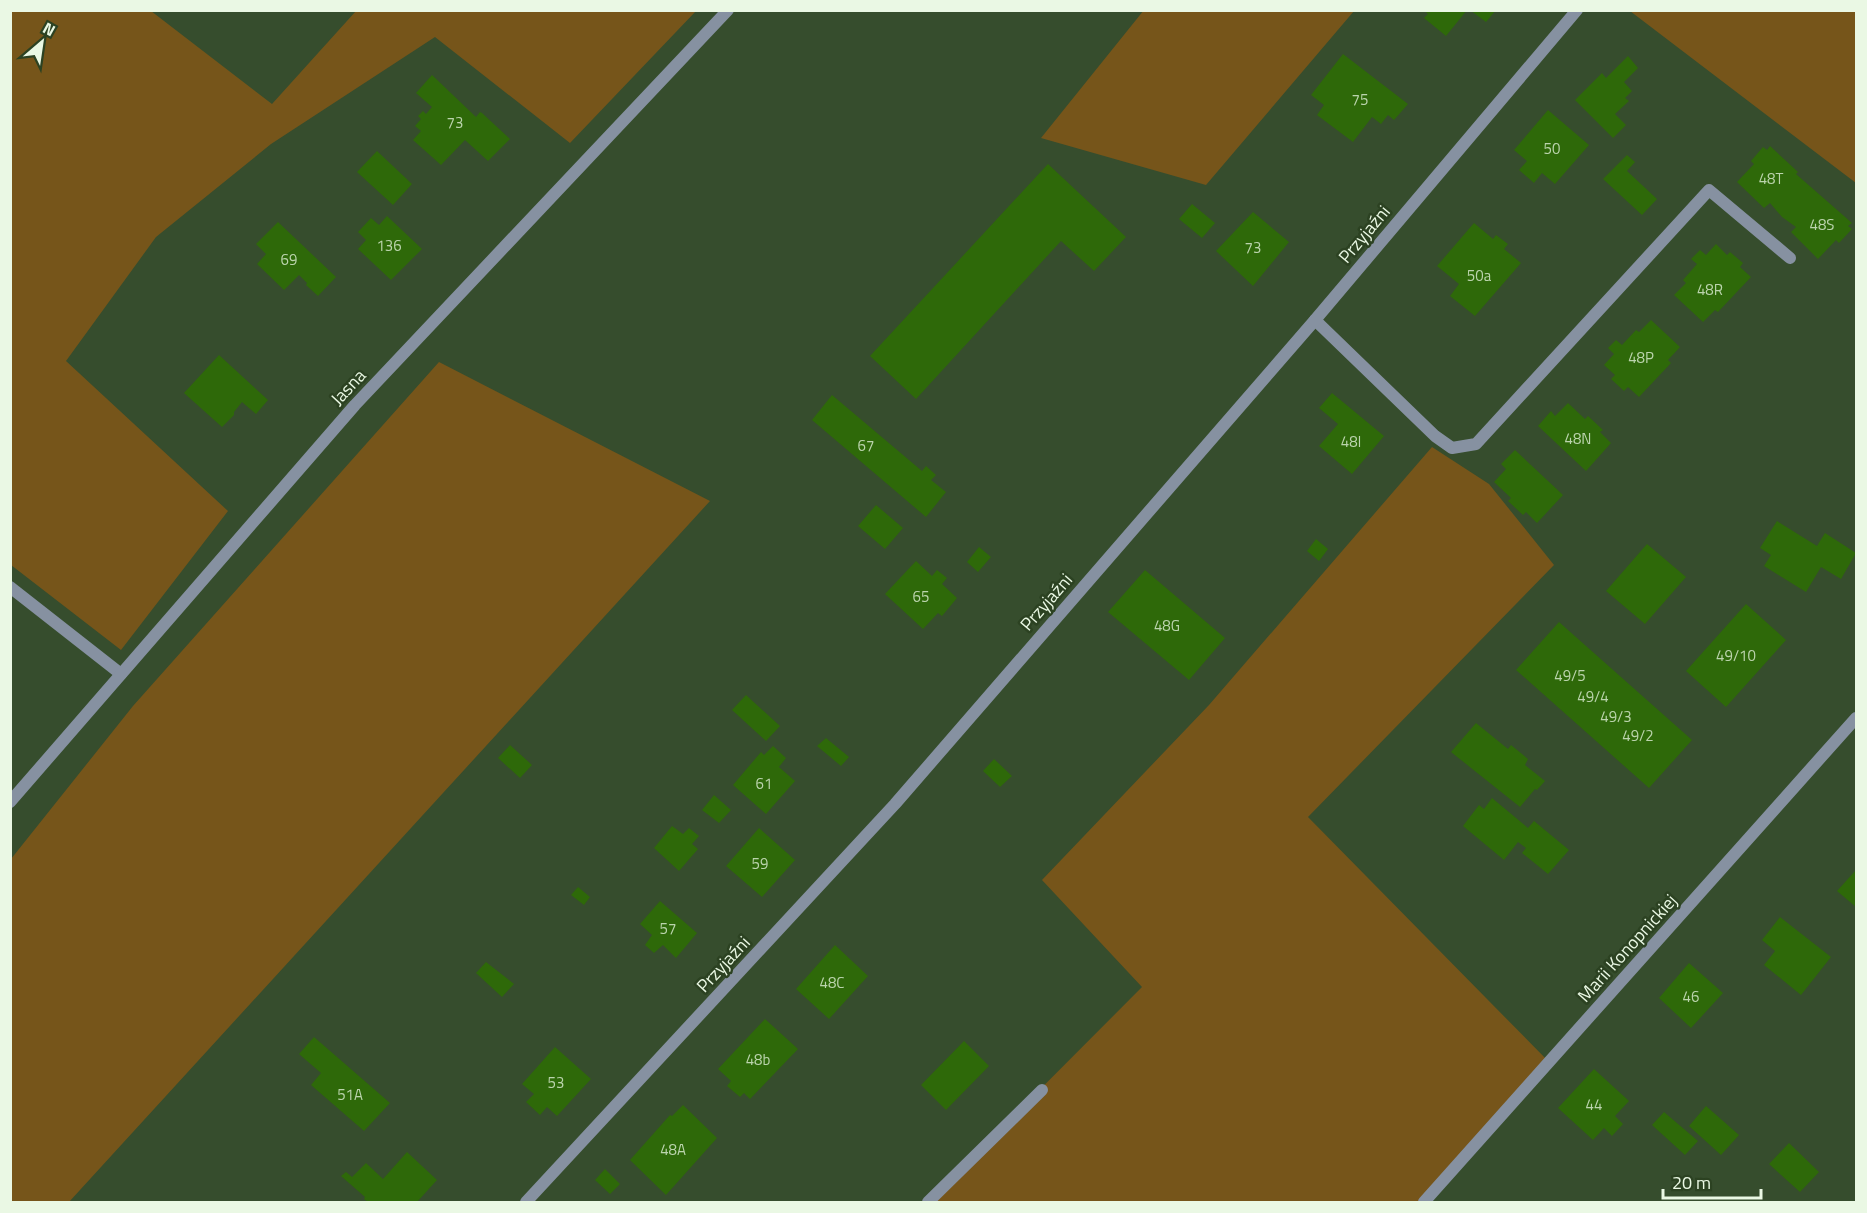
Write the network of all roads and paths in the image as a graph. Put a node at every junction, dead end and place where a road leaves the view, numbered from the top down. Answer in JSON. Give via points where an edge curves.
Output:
{"nodes":[{"id":1,"x":728,"y":10,"type":"edge"},
{"id":2,"x":1577,"y":10,"type":"edge"},
{"id":3,"x":1790,"y":258,"type":"dead end"},
{"id":4,"x":1315,"y":320,"type":"junction"},
{"id":5,"x":10,"y":587,"type":"edge"},
{"id":6,"x":121,"y":674,"type":"junction"},
{"id":7,"x":1857,"y":717,"type":"edge"},
{"id":8,"x":10,"y":802,"type":"edge"},
{"id":9,"x":1042,"y":1090,"type":"dead end"},
{"id":10,"x":526,"y":1203,"type":"edge"},
{"id":11,"x":928,"y":1203,"type":"edge"},
{"id":12,"x":1424,"y":1203,"type":"edge"}],
"edges":[{"from":1,"to":6,"type":"street","name":"Jasna","via":[[355,405]]},
{"from":2,"to":4,"type":"street","name":"Przyjaźni"},
{"from":3,"to":4,"type":"street","via":[[1709,190],[1476,444],[1452,448]]},
{"from":4,"to":10,"type":"street","name":"Przyjaźni","via":[[895,804]]},
{"from":5,"to":6,"type":"street"},
{"from":6,"to":8,"type":"street","name":"Jasna"},
{"from":7,"to":12,"type":"street","name":"Marii Konopnickiej"},
{"from":9,"to":11,"type":"street"}]}
